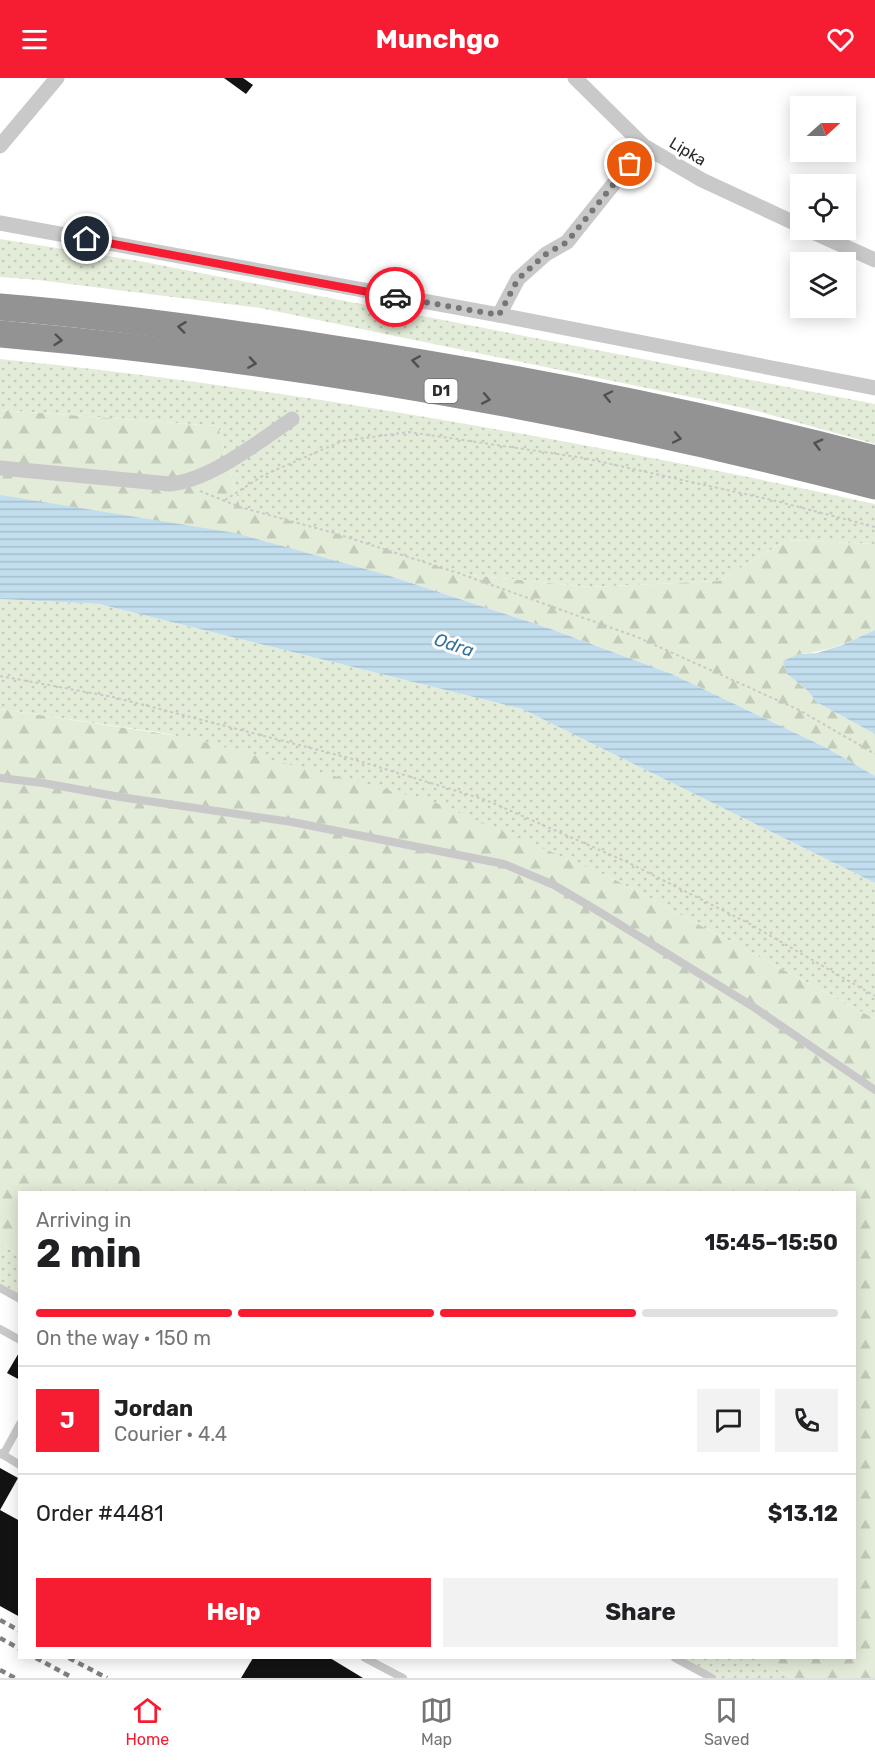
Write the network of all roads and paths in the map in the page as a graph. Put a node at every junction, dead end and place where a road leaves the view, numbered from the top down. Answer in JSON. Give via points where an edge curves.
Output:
{"nodes":[{"id":1,"x":57,"y":78,"type":"edge"},
{"id":2,"x":575,"y":78,"type":"edge"},
{"id":3,"x":0,"y":146,"type":"edge"},
{"id":4,"x":644,"y":146,"type":"junction"},
{"id":5,"x":790,"y":221,"type":"edge"},
{"id":6,"x":0,"y":223,"type":"edge"},
{"id":7,"x":830,"y":240,"type":"edge"},
{"id":8,"x":875,"y":260,"type":"edge"},
{"id":9,"x":0,"y":307,"type":"edge"},
{"id":10,"x":499,"y":315,"type":"junction"},
{"id":11,"x":0,"y":334,"type":"edge"},
{"id":12,"x":875,"y":388,"type":"edge"},
{"id":13,"x":292,"y":419,"type":"dead end"},
{"id":14,"x":875,"y":459,"type":"edge"},
{"id":15,"x":0,"y":468,"type":"edge"},
{"id":16,"x":181,"y":483,"type":"junction"},
{"id":17,"x":875,"y":486,"type":"edge"},
{"id":18,"x":224,"y":501,"type":"junction"},
{"id":19,"x":875,"y":527,"type":"edge"},
{"id":20,"x":0,"y":676,"type":"edge"},
{"id":21,"x":875,"y":754,"type":"edge"},
{"id":22,"x":0,"y":778,"type":"edge"},
{"id":23,"x":875,"y":996,"type":"edge"},
{"id":24,"x":875,"y":1090,"type":"edge"},
{"id":25,"x":0,"y":1288,"type":"edge"},
{"id":26,"x":18,"y":1298,"type":"edge"},
{"id":27,"x":0,"y":1329,"type":"edge"},
{"id":28,"x":18,"y":1339,"type":"edge"},
{"id":29,"x":18,"y":1427,"type":"edge"},
{"id":30,"x":2,"y":1454,"type":"edge"},
{"id":31,"x":18,"y":1463,"type":"edge"},
{"id":32,"x":367,"y":1659,"type":"edge"},
{"id":33,"x":677,"y":1659,"type":"edge"},
{"id":34,"x":403,"y":1678,"type":"edge"},
{"id":35,"x":712,"y":1678,"type":"edge"}],
"edges":[{"from":1,"to":3,"type":"street"},
{"from":2,"to":4,"type":"street","name":"Lipka"},
{"from":4,"to":5,"type":"street","name":"Lipka","via":[[702,180]]},
{"from":4,"to":10,"type":"street","via":[[567,242],[546,254],[518,279]]},
{"from":6,"to":10,"type":"street"},
{"from":7,"to":8,"type":"street"},
{"from":14,"to":9,"type":"highway","number":"D1","one_way":true,"via":[[762,430],[458,368],[234,333]]},
{"from":10,"to":12,"type":"street"},
{"from":11,"to":17,"type":"highway","number":"D1","one_way":true,"via":[[229,359],[449,392],[754,455]]},
{"from":13,"to":16,"type":"street","via":[[228,463]]},
{"from":15,"to":16,"type":"street"},
{"from":16,"to":18,"type":"path"},
{"from":18,"to":19,"type":"path","via":[[264,475],[342,441],[409,432],[585,458]]},
{"from":18,"to":21,"type":"path","via":[[334,532],[637,637],[799,710]]},
{"from":20,"to":23,"type":"path","via":[[136,703],[350,758],[486,800],[627,862],[748,923]]},
{"from":22,"to":24,"type":"lane","via":[[292,822],[504,864],[554,885],[598,911],[752,1006]]},
{"from":25,"to":26,"type":"lane"},
{"from":27,"to":28,"type":"lane"},
{"from":29,"to":30,"type":"lane"},
{"from":30,"to":31,"type":"lane"},
{"from":32,"to":34,"type":"lane"},
{"from":33,"to":35,"type":"lane"}]}
